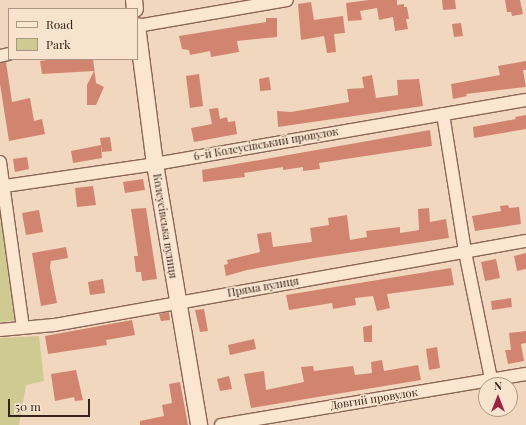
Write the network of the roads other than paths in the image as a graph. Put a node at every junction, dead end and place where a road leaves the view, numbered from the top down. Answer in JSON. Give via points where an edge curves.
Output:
{"nodes":[{"id":1,"x":287,"y":0,"type":"edge"},
{"id":2,"x":263,"y":1,"type":"edge"},
{"id":3,"x":138,"y":26,"type":"edge"},
{"id":4,"x":138,"y":34,"type":"edge"},
{"id":5,"x":526,"y":100,"type":"edge"},
{"id":6,"x":443,"y":114,"type":"junction"},
{"id":7,"x":0,"y":162,"type":"edge"},
{"id":8,"x":155,"y":164,"type":"junction"},
{"id":9,"x":5,"y":186,"type":"junction"},
{"id":10,"x":526,"y":242,"type":"edge"},
{"id":11,"x":465,"y":252,"type":"junction"},
{"id":12,"x":178,"y":302,"type":"junction"},
{"id":13,"x":23,"y":327,"type":"junction"},
{"id":14,"x":0,"y":330,"type":"edge"},
{"id":15,"x":526,"y":374,"type":"edge"},
{"id":16,"x":491,"y":377,"type":"edge"},
{"id":17,"x":505,"y":377,"type":"edge"},
{"id":18,"x":478,"y":381,"type":"edge"},
{"id":19,"x":199,"y":425,"type":"edge"},
{"id":20,"x":221,"y":425,"type":"edge"}],
"edges":[{"from":1,"to":2,"type":"street"},
{"from":2,"to":3,"type":"street"},
{"from":4,"to":8,"type":"street","name":"Колеусівська вулиця"},
{"from":5,"to":6,"type":"street","name":"6-й Колеусівський провулок"},
{"from":6,"to":8,"type":"street","name":"6-й Колеусівський провулок"},
{"from":6,"to":11,"type":"street"},
{"from":7,"to":9,"type":"street"},
{"from":8,"to":9,"type":"street","name":"6-й Колеусівський провулок"},
{"from":8,"to":12,"type":"street","name":"Колеусівська вулиця"},
{"from":9,"to":13,"type":"street"},
{"from":10,"to":11,"type":"street","name":"Пряма вулиця"},
{"from":11,"to":12,"type":"street","name":"Пряма вулиця"},
{"from":11,"to":16,"type":"street"},
{"from":12,"to":13,"type":"street","name":"Пряма вулиця","via":[[54,325]]},
{"from":12,"to":19,"type":"street","name":"Колеусівська вулиця"},
{"from":13,"to":14,"type":"street","name":"Пряма вулиця"},
{"from":15,"to":17,"type":"street","name":"Довгий провулок"},
{"from":18,"to":20,"type":"street","name":"Довгий провулок"}]}
